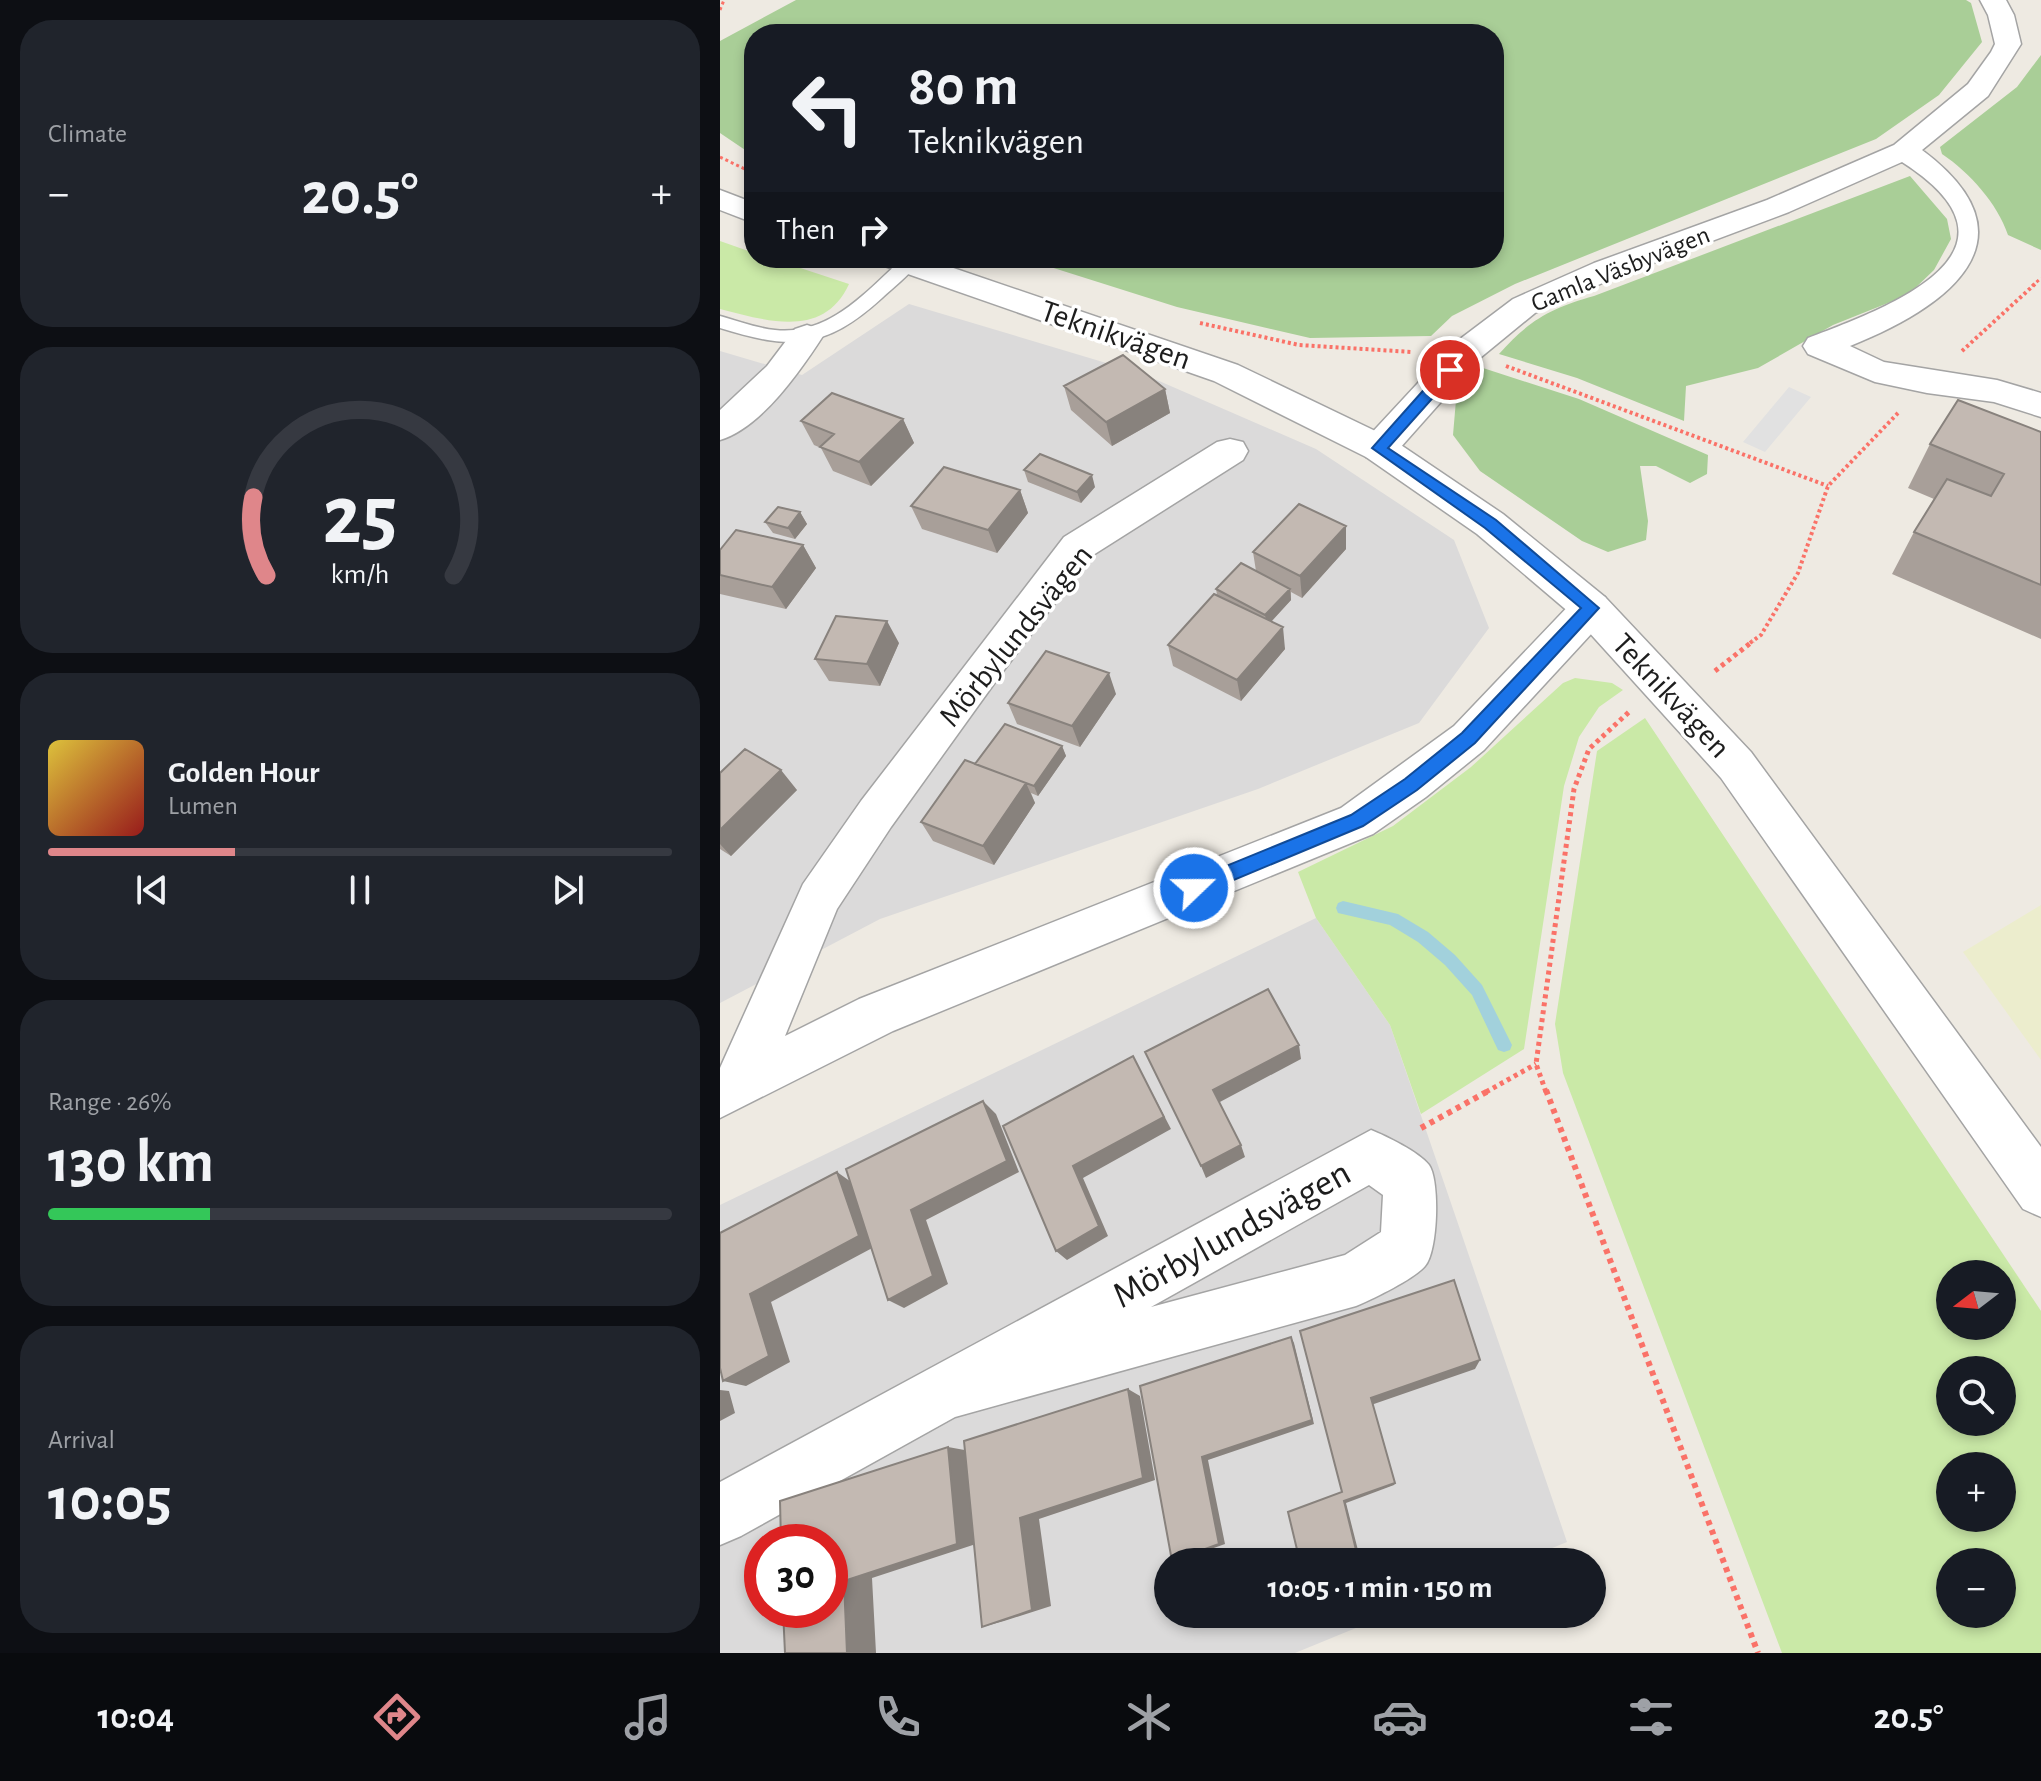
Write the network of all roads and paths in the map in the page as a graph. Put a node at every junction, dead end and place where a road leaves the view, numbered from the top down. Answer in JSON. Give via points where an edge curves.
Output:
{"nodes":[{"id":1,"x":724,"y":0,"type":"edge"},
{"id":2,"x":1993,"y":0,"type":"edge"},
{"id":3,"x":720,"y":10,"type":"edge"},
{"id":4,"x":1904,"y":151,"type":"junction"},
{"id":5,"x":720,"y":157,"type":"edge"},
{"id":6,"x":744,"y":168,"type":"edge"},
{"id":7,"x":720,"y":199,"type":"edge"},
{"id":8,"x":744,"y":210,"type":"edge"},
{"id":9,"x":894,"y":268,"type":"edge"},
{"id":10,"x":924,"y":268,"type":"edge"},
{"id":11,"x":2041,"y":278,"type":"edge"},
{"id":12,"x":720,"y":322,"type":"edge"},
{"id":13,"x":1199,"y":323,"type":"dead end"},
{"id":14,"x":807,"y":336,"type":"junction"},
{"id":15,"x":1425,"y":353,"type":"dead end"},
{"id":16,"x":1498,"y":364,"type":"dead end"},
{"id":17,"x":1927,"y":382,"type":"junction"},
{"id":18,"x":2041,"y":405,"type":"edge"},
{"id":19,"x":720,"y":428,"type":"edge"},
{"id":20,"x":1379,"y":448,"type":"junction"},
{"id":21,"x":1230,"y":451,"type":"dead end"},
{"id":22,"x":1828,"y":486,"type":"junction"},
{"id":23,"x":1591,"y":608,"type":"junction"},
{"id":24,"x":1715,"y":671,"type":"dead end"},
{"id":25,"x":1630,"y":710,"type":"dead end"},
{"id":26,"x":1536,"y":1064,"type":"junction"},
{"id":27,"x":731,"y":1087,"type":"edge"},
{"id":28,"x":1371,"y":1156,"type":"junction"},
{"id":29,"x":2041,"y":1191,"type":"edge"},
{"id":30,"x":945,"y":1391,"type":"junction"},
{"id":31,"x":720,"y":1515,"type":"edge"},
{"id":32,"x":1758,"y":1653,"type":"edge"}],
"edges":[{"from":1,"to":3,"type":"path"},
{"from":2,"to":4,"type":"street","name":"Gamla Väsbyvägen","via":[[2008,44],[2004,53],[1978,90]]},
{"from":4,"to":17,"type":"street","via":[[1966,201],[1979,228],[1972,260],[1949,288],[1820,346],[1875,371]]},
{"from":4,"to":20,"type":"street","name":"Gamla Väsbyvägen","via":[[1524,306],[1468,350]]},
{"from":5,"to":6,"type":"path"},
{"from":7,"to":8,"type":"street"},
{"from":9,"to":14,"type":"lane","via":[[845,321]]},
{"from":10,"to":20,"type":"street","name":"Teknikvägen","via":[[1199,362]]},
{"from":11,"to":17,"type":"path"},
{"from":12,"to":14,"type":"lane","via":[[779,338]]},
{"from":13,"to":15,"type":"path","via":[[1299,345]]},
{"from":14,"to":19,"type":"street","via":[[794,358]]},
{"from":16,"to":22,"type":"path"},
{"from":17,"to":18,"type":"street","via":[[1997,391]]},
{"from":17,"to":22,"type":"path"},
{"from":20,"to":23,"type":"street","name":"Teknikvägen","via":[[1490,524]]},
{"from":21,"to":27,"type":"street","name":"Mörbylundsvägen","via":[[1077,547],[819,898]]},
{"from":22,"to":24,"type":"path","via":[[1798,573],[1761,635]]},
{"from":23,"to":27,"type":"street","name":"Mörbylundsvägen","via":[[1469,738],[1357,821],[876,1015]]},
{"from":23,"to":29,"type":"street","name":"Teknikvägen","via":[[1736,765]]},
{"from":25,"to":26,"type":"path","via":[[1589,749],[1574,789]]},
{"from":26,"to":28,"type":"path"},
{"from":26,"to":32,"type":"path"},
{"from":28,"to":30,"type":"street","name":"Mörbylundsvägen"},
{"from":28,"to":30,"type":"street","name":"Mörbylundsvägen","via":[[1410,1182],[1407,1247],[1356,1279]]},
{"from":30,"to":31,"type":"street","name":"Mörbylundsvägen"}]}
